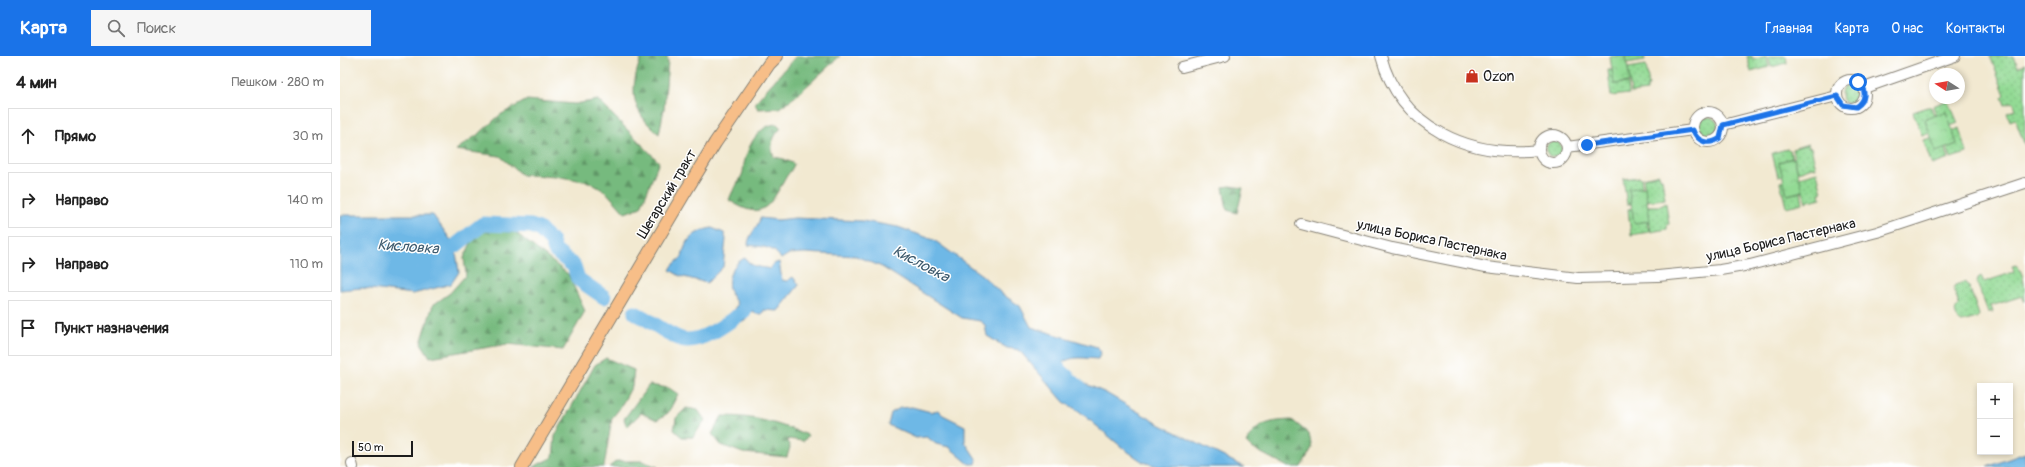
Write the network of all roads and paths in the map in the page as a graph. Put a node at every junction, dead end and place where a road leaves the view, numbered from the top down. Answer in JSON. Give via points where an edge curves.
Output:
{"nodes":[{"id":1,"x":777,"y":56,"type":"edge"},
{"id":2,"x":1225,"y":56,"type":"edge"},
{"id":3,"x":1381,"y":56,"type":"edge"},
{"id":4,"x":1955,"y":56,"type":"edge"},
{"id":5,"x":1182,"y":67,"type":"dead end"},
{"id":6,"x":1864,"y":88,"type":"junction"},
{"id":7,"x":1837,"y":96,"type":"junction"},
{"id":8,"x":1723,"y":125,"type":"junction"},
{"id":9,"x":1693,"y":130,"type":"junction"},
{"id":10,"x":1568,"y":147,"type":"junction"},
{"id":11,"x":1539,"y":150,"type":"junction"},
{"id":12,"x":2025,"y":183,"type":"edge"},
{"id":13,"x":1301,"y":224,"type":"dead end"},
{"id":14,"x":522,"y":467,"type":"edge"}],
"edges":[{"from":1,"to":14,"type":"main road","name":"Шегарский тракт","via":[[715,143]]},
{"from":2,"to":5,"type":"street"},
{"from":3,"to":11,"type":"street","via":[[1391,81],[1405,101],[1418,116],[1442,134],[1483,149],[1511,152]]},
{"from":4,"to":6,"type":"street"},
{"from":6,"to":7,"type":"street","via":[[1854,80],[1844,81],[1838,88]]},
{"from":6,"to":7,"type":"street","via":[[1863,101],[1856,107],[1843,105]]},
{"from":7,"to":8,"type":"street"},
{"from":8,"to":9,"type":"street","via":[[1720,138],[1711,142],[1698,138]]},
{"from":8,"to":9,"type":"street","via":[[1718,115],[1708,112],[1698,115]]},
{"from":9,"to":10,"type":"street"},
{"from":10,"to":11,"type":"street","via":[[1559,136],[1550,135],[1542,140]]},
{"from":10,"to":11,"type":"street","via":[[1565,156],[1554,163],[1546,161]]},
{"from":12,"to":13,"type":"street","name":"улица Бориса Пастернака","via":[[1870,234],[1750,265],[1658,276],[1578,278],[1486,267],[1392,248]]}]}
